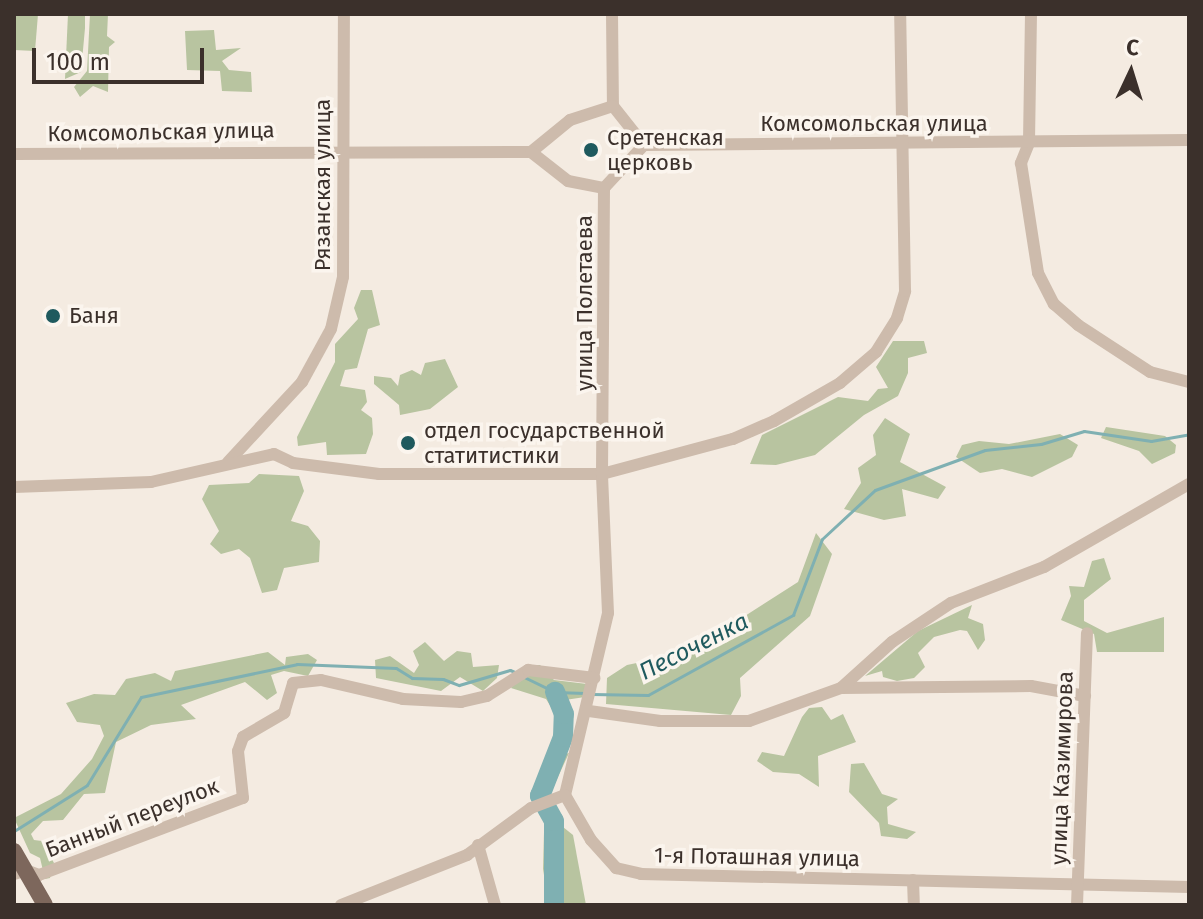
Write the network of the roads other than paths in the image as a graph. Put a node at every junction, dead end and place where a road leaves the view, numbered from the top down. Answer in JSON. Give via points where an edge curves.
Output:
{"nodes":[{"id":1,"x":344,"y":14,"type":"edge"},
{"id":2,"x":612,"y":14,"type":"edge"},
{"id":3,"x":900,"y":14,"type":"edge"},
{"id":4,"x":1031,"y":14,"type":"edge"},
{"id":5,"x":613,"y":106,"type":"junction"},
{"id":6,"x":1189,"y":140,"type":"edge"},
{"id":7,"x":1029,"y":143,"type":"junction"},
{"id":8,"x":644,"y":145,"type":"junction"},
{"id":9,"x":902,"y":145,"type":"junction"},
{"id":10,"x":343,"y":150,"type":"junction"},
{"id":11,"x":531,"y":152,"type":"junction"},
{"id":12,"x":14,"y":154,"type":"edge"},
{"id":13,"x":604,"y":188,"type":"junction"},
{"id":14,"x":1189,"y":382,"type":"edge"},
{"id":15,"x":228,"y":462,"type":"junction"},
{"id":16,"x":602,"y":474,"type":"junction"},
{"id":17,"x":1189,"y":484,"type":"edge"},
{"id":18,"x":14,"y":487,"type":"edge"},
{"id":19,"x":1087,"y":633,"type":"dead end"},
{"id":20,"x":595,"y":678,"type":"junction"},
{"id":21,"x":841,"y":688,"type":"junction"},
{"id":22,"x":1085,"y":696,"type":"junction"},
{"id":23,"x":589,"y":711,"type":"junction"},
{"id":24,"x":565,"y":795,"type":"junction"},
{"id":25,"x":478,"y":845,"type":"junction"},
{"id":26,"x":14,"y":851,"type":"edge"},
{"id":27,"x":20,"y":872,"type":"edge"},
{"id":28,"x":913,"y":880,"type":"junction"},
{"id":29,"x":1077,"y":886,"type":"junction"},
{"id":30,"x":1189,"y":887,"type":"edge"},
{"id":31,"x":45,"y":905,"type":"edge"},
{"id":32,"x":341,"y":905,"type":"edge"},
{"id":33,"x":495,"y":905,"type":"edge"},
{"id":34,"x":914,"y":905,"type":"edge"},
{"id":35,"x":1077,"y":905,"type":"edge"}],
"edges":[{"from":1,"to":10,"type":"street","name":"Рязанская улица"},
{"from":2,"to":5,"type":"street"},
{"from":3,"to":9,"type":"street"},
{"from":4,"to":7,"type":"street"},
{"from":5,"to":8,"type":"street"},
{"from":5,"to":11,"type":"street","via":[[570,120]]},
{"from":6,"to":7,"type":"street","name":"Комсомольская улица"},
{"from":7,"to":9,"type":"street","name":"Комсомольская улица"},
{"from":7,"to":14,"type":"street","via":[[1021,163],[1038,273],[1054,304],[1150,372]]},
{"from":8,"to":9,"type":"street","name":"Комсомольская улица"},
{"from":8,"to":13,"type":"street"},
{"from":9,"to":16,"type":"street","via":[[905,291],[897,318],[876,352],[840,383],[760,427]]},
{"from":10,"to":11,"type":"street","name":"Комсомольская улица"},
{"from":10,"to":12,"type":"street","name":"Комсомольская улица"},
{"from":10,"to":15,"type":"street","name":"Рязанская улица","via":[[343,277],[331,329],[302,382]]},
{"from":11,"to":13,"type":"street","via":[[568,181]]},
{"from":13,"to":16,"type":"street","name":"улица Полетаева"},
{"from":15,"to":16,"type":"street","via":[[274,454],[293,463],[379,474]]},
{"from":15,"to":18,"type":"street","via":[[151,482]]},
{"from":16,"to":20,"type":"street","name":"улица Полетаева","via":[[608,613]]},
{"from":17,"to":21,"type":"street","via":[[1044,567],[951,603],[892,642]]},
{"from":19,"to":22,"type":"street","name":"улица Казимирова"},
{"from":20,"to":23,"type":"street","name":"улица Полетаева"},
{"from":20,"to":27,"type":"street","name":"Банный переулок","via":[[528,670],[487,696],[461,702],[403,699],[321,680],[293,683],[284,713],[243,737],[238,751],[243,798],[39,875]]},
{"from":21,"to":22,"type":"street","via":[[1031,686]]},
{"from":21,"to":23,"type":"street","via":[[749,721],[660,721]]},
{"from":22,"to":29,"type":"street","name":"улица Казимирова"},
{"from":23,"to":24,"type":"street","name":"улица Полетаева"},
{"from":24,"to":25,"type":"street","via":[[531,808]]},
{"from":24,"to":28,"type":"street","name":"1-я Поташная улица","via":[[591,840],[616,868],[641,874]]},
{"from":25,"to":32,"type":"street","via":[[467,855]]},
{"from":25,"to":33,"type":"street"},
{"from":26,"to":27,"type":"main road"},
{"from":27,"to":31,"type":"main road"},
{"from":28,"to":29,"type":"street","name":"1-я Поташная улица"},
{"from":28,"to":34,"type":"street"},
{"from":29,"to":30,"type":"street","name":"1-я Поташная улица"},
{"from":29,"to":35,"type":"street","name":"улица Казимирова"}]}
